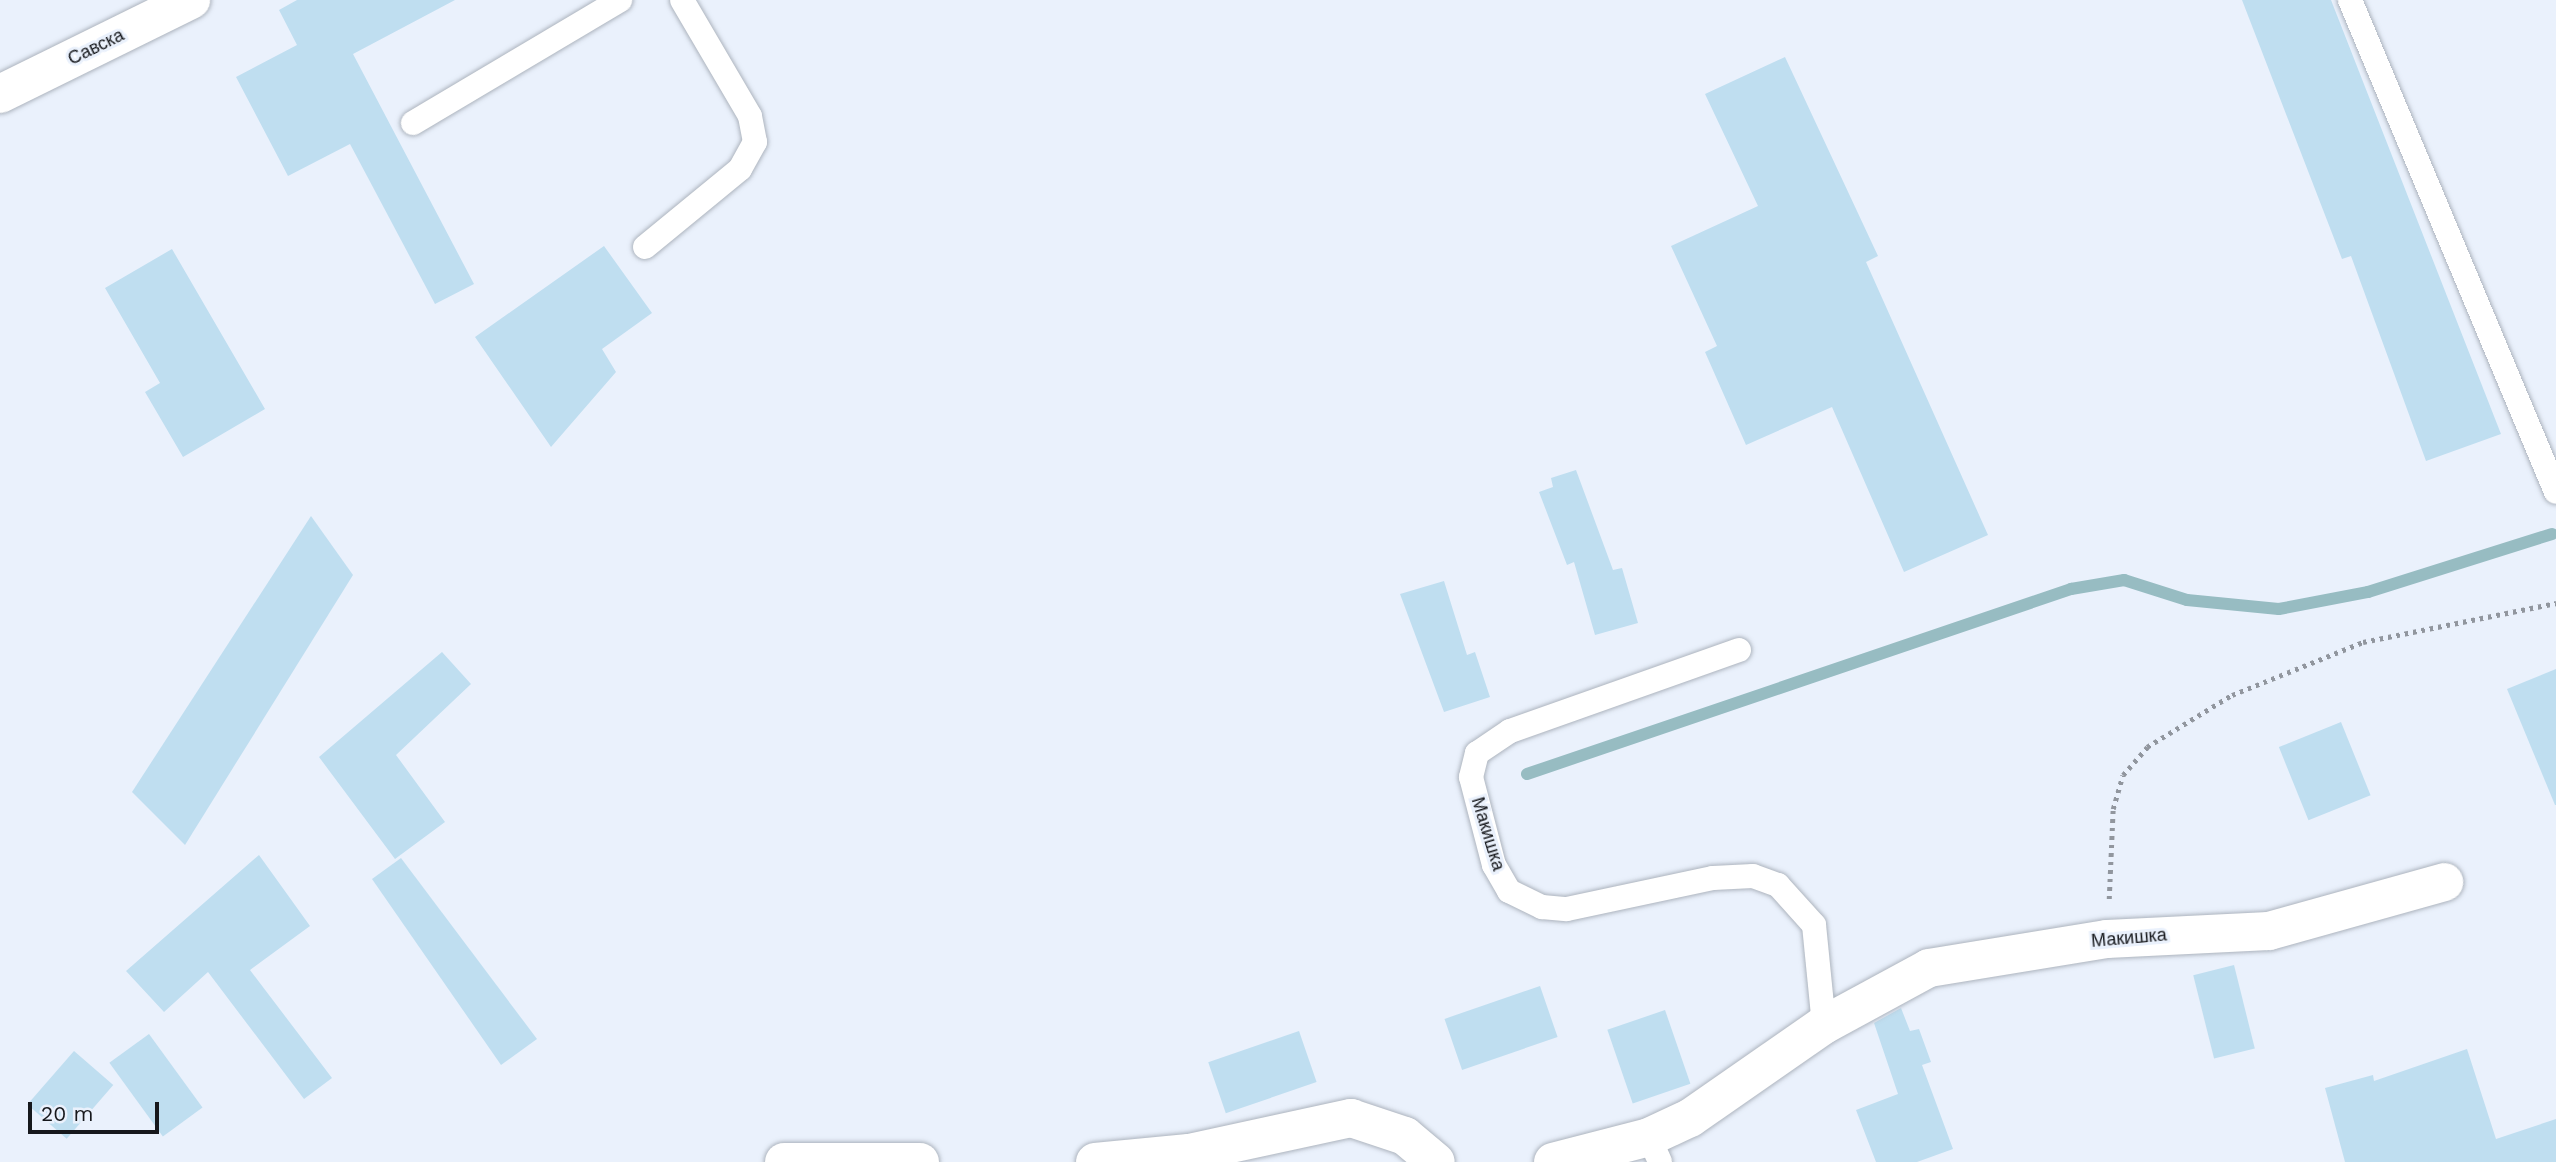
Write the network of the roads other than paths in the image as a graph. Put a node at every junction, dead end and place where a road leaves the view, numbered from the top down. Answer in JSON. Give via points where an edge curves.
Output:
{"nodes":[{"id":1,"x":191,"y":0,"type":"edge"},
{"id":2,"x":620,"y":0,"type":"edge"},
{"id":3,"x":682,"y":0,"type":"edge"},
{"id":4,"x":2350,"y":0,"type":"edge"},
{"id":5,"x":0,"y":94,"type":"edge"},
{"id":6,"x":413,"y":123,"type":"dead end"},
{"id":7,"x":645,"y":247,"type":"dead end"},
{"id":8,"x":2556,"y":492,"type":"edge"},
{"id":9,"x":1739,"y":650,"type":"dead end"},
{"id":10,"x":2444,"y":882,"type":"dead end"},
{"id":11,"x":1824,"y":1025,"type":"junction"},
{"id":12,"x":1655,"y":1149,"type":"edge"},
{"id":13,"x":784,"y":1162,"type":"edge"},
{"id":14,"x":919,"y":1162,"type":"edge"},
{"id":15,"x":1095,"y":1162,"type":"edge"},
{"id":16,"x":1436,"y":1162,"type":"edge"},
{"id":17,"x":1553,"y":1162,"type":"edge"}],
"edges":[{"from":1,"to":5,"type":"street","name":"Савска"},
{"from":2,"to":6,"type":"lane"},
{"from":3,"to":7,"type":"lane","via":[[750,116],[755,142],[740,169]]},
{"from":4,"to":8,"type":"lane"},
{"from":9,"to":11,"type":"lane","name":"Макишка","via":[[1510,731],[1477,753],[1471,777],[1494,865],[1509,891],[1542,907],[1567,909],[1713,878],[1752,876],[1778,885],[1814,925]]},
{"from":10,"to":11,"type":"street","name":"Макишка","via":[[2269,931],[2107,939],[1929,968]]},
{"from":11,"to":12,"type":"street","name":"Макишка","via":[[1690,1118]]},
{"from":12,"to":17,"type":"street","name":"Макишка"},
{"from":13,"to":14,"type":"street"},
{"from":15,"to":16,"type":"street","via":[[1189,1153],[1351,1118],[1405,1136]]}]}
